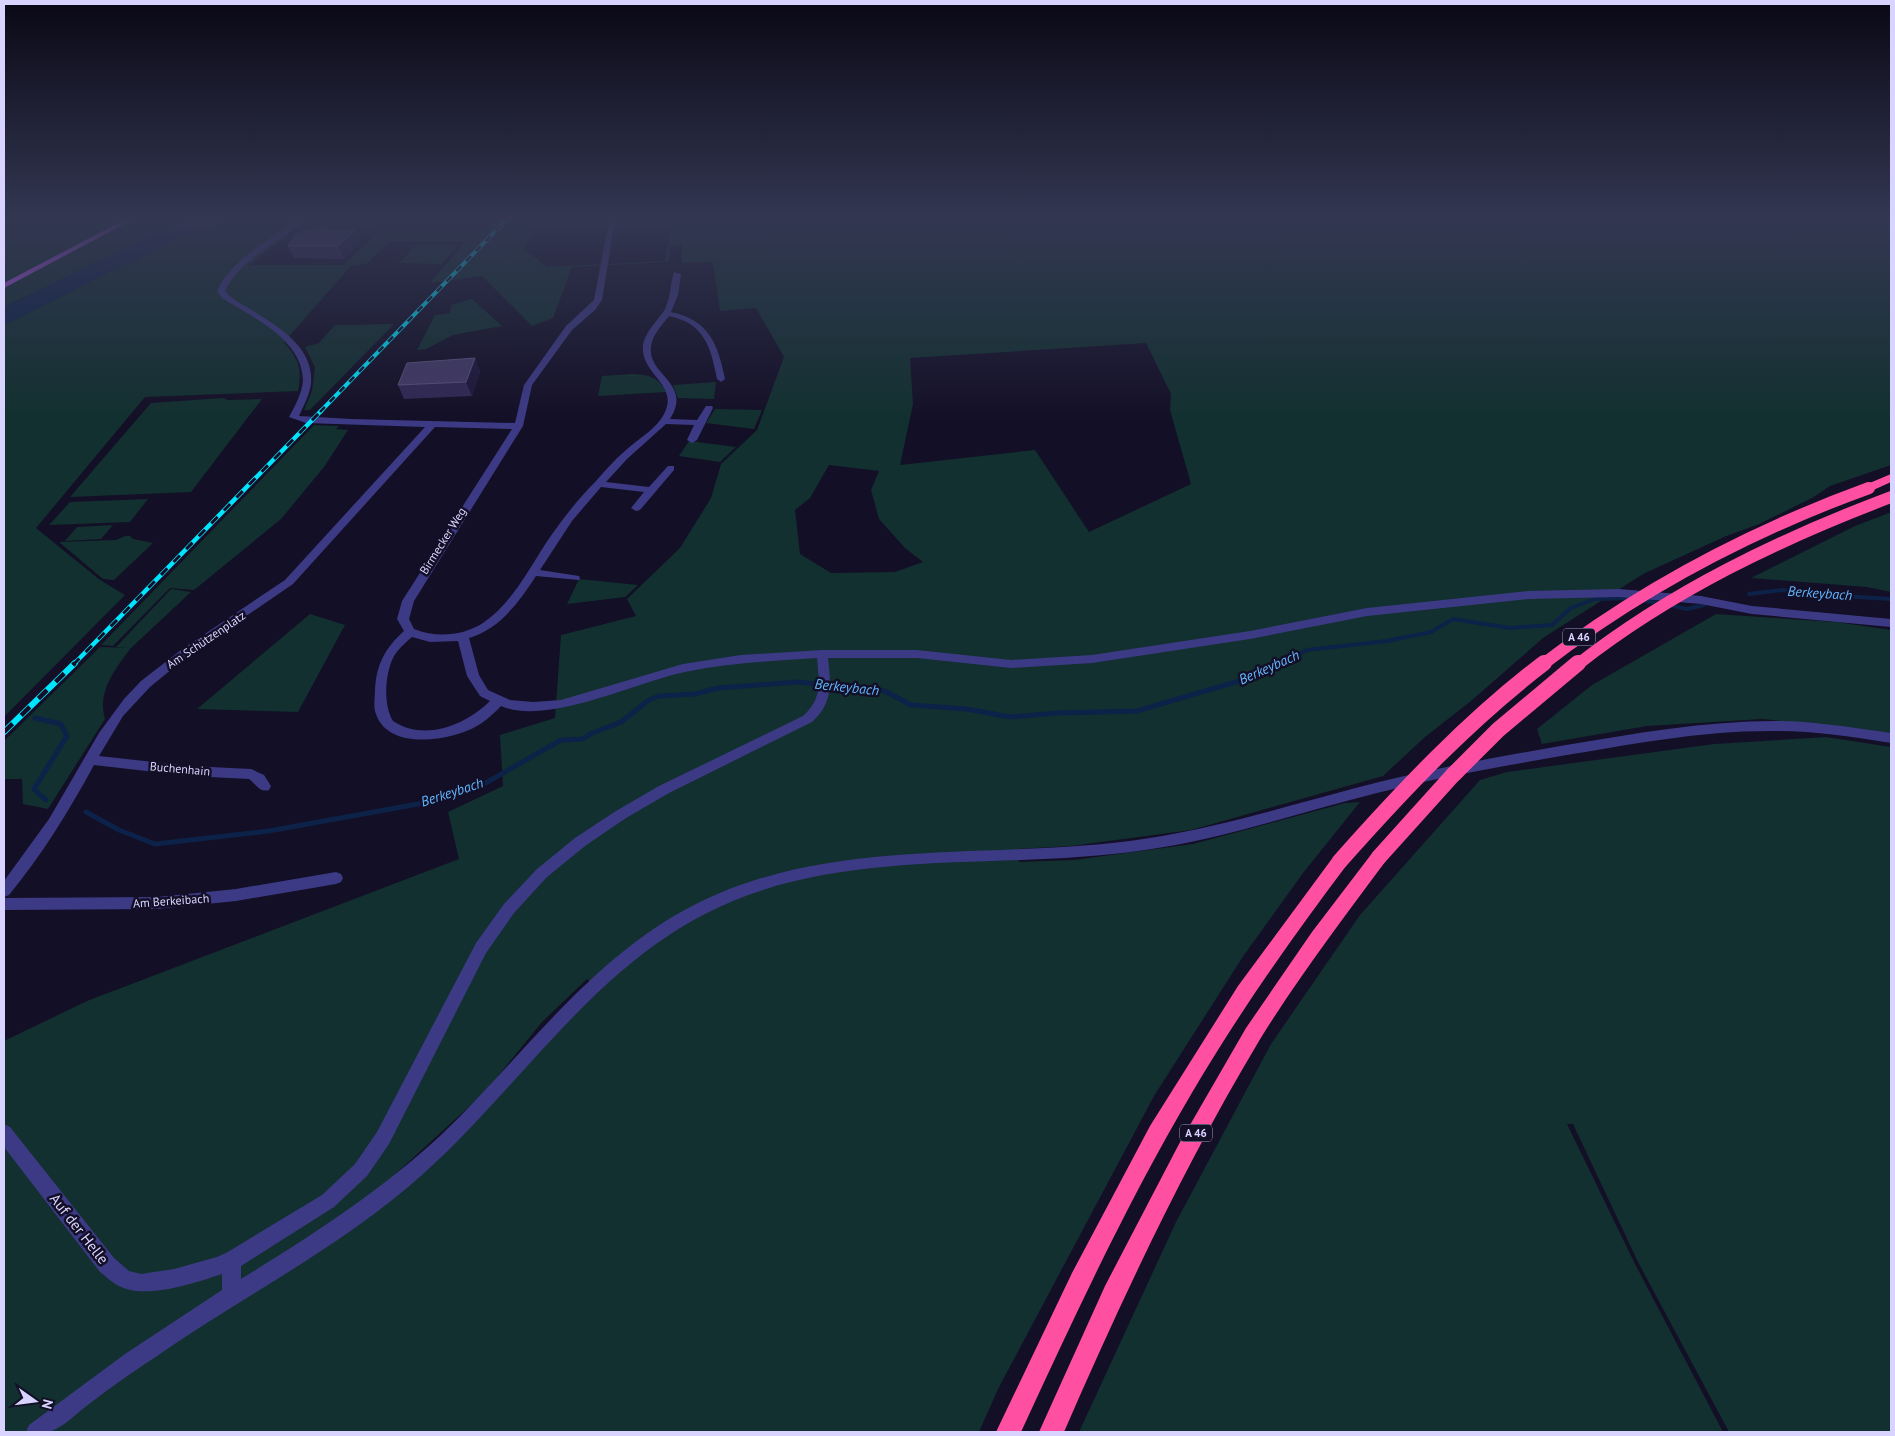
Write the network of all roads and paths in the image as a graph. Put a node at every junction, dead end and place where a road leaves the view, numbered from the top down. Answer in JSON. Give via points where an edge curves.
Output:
{"nodes":[{"id":1,"x":223,"y":287,"type":"edge"},
{"id":2,"x":600,"y":287,"type":"edge"},
{"id":3,"x":675,"y":287,"type":"edge"},
{"id":4,"x":666,"y":313,"type":"junction"},
{"id":5,"x":720,"y":379,"type":"dead end"},
{"id":6,"x":709,"y":408,"type":"dead end"},
{"id":7,"x":663,"y":420,"type":"junction"},
{"id":8,"x":432,"y":424,"type":"junction"},
{"id":9,"x":700,"y":424,"type":"junction"},
{"id":10,"x":518,"y":426,"type":"junction"},
{"id":11,"x":692,"y":440,"type":"dead end"},
{"id":12,"x":671,"y":468,"type":"dead end"},
{"id":13,"x":1891,"y":478,"type":"edge"},
{"id":14,"x":599,"y":484,"type":"junction"},
{"id":15,"x":651,"y":490,"type":"junction"},
{"id":16,"x":1891,"y":497,"type":"edge"},
{"id":17,"x":636,"y":508,"type":"dead end"},
{"id":18,"x":532,"y":572,"type":"junction"},
{"id":19,"x":575,"y":578,"type":"dead end"},
{"id":20,"x":1891,"y":623,"type":"edge"},
{"id":21,"x":410,"y":632,"type":"junction"},
{"id":22,"x":463,"y":637,"type":"junction"},
{"id":23,"x":822,"y":654,"type":"junction"},
{"id":24,"x":498,"y":701,"type":"junction"},
{"id":25,"x":1891,"y":738,"type":"edge"},
{"id":26,"x":91,"y":760,"type":"junction"},
{"id":27,"x":264,"y":786,"type":"dead end"},
{"id":28,"x":336,"y":878,"type":"dead end"},
{"id":29,"x":7,"y":884,"type":"edge"},
{"id":30,"x":4,"y":904,"type":"edge"},
{"id":31,"x":4,"y":1133,"type":"edge"},
{"id":32,"x":231,"y":1261,"type":"junction"},
{"id":33,"x":232,"y":1295,"type":"junction"},
{"id":34,"x":36,"y":1432,"type":"edge"},
{"id":35,"x":1008,"y":1432,"type":"edge"},
{"id":36,"x":1051,"y":1432,"type":"edge"}],
"edges":[{"from":1,"to":8,"type":"street","via":[[221,292],[225,296],[289,340],[298,350],[308,380],[294,417]]},
{"from":2,"to":10,"type":"street","name":"Birmecker Weg","via":[[598,300],[569,328],[528,385]]},
{"from":3,"to":4,"type":"street"},
{"from":4,"to":5,"type":"street","via":[[685,318],[706,334],[717,355]]},
{"from":4,"to":7,"type":"street","via":[[646,349],[672,395],[670,409]]},
{"from":6,"to":9,"type":"street"},
{"from":7,"to":9,"type":"street"},
{"from":7,"to":14,"type":"street"},
{"from":8,"to":10,"type":"street"},
{"from":8,"to":26,"type":"street","name":"Am Schützenplatz","via":[[289,582],[174,660],[145,685],[108,726]]},
{"from":9,"to":11,"type":"street"},
{"from":10,"to":21,"type":"street","name":"Birmecker Weg","via":[[408,601],[403,619]]},
{"from":12,"to":15,"type":"street"},
{"from":13,"to":35,"type":"highway","number":"A 46","bridge":true,"via":[[1753,535],[1638,598],[1522,680],[1402,791],[1340,861],[1279,942],[1215,1037],[1147,1152],[1073,1292]]},
{"from":14,"to":15,"type":"street"},
{"from":14,"to":18,"type":"street","via":[[560,530]]},
{"from":15,"to":17,"type":"street"},
{"from":16,"to":36,"type":"highway","number":"A 46","bridge":true,"via":[[1786,538],[1671,599],[1614,636],[1556,680],[1498,730],[1440,788],[1379,857],[1318,938],[1253,1034],[1186,1151],[1113,1294]]},
{"from":18,"to":19,"type":"street"},
{"from":18,"to":22,"type":"street","via":[[510,604],[495,619]]},
{"from":20,"to":23,"type":"street","via":[[1619,593],[1543,595],[1366,612],[1250,635],[1092,659],[1011,664],[917,654]]},
{"from":21,"to":22,"type":"street","via":[[423,638]]},
{"from":21,"to":24,"type":"street","via":[[390,651],[384,665],[382,714],[394,728],[418,735],[445,732],[477,720]]},
{"from":22,"to":24,"type":"street","via":[[476,682],[484,693]]},
{"from":23,"to":24,"type":"street","via":[[699,665],[561,704],[533,706]]},
{"from":23,"to":32,"type":"street","name":"Auf der Helle","via":[[826,692],[821,707],[811,717],[640,803],[561,858],[522,895],[485,941],[392,1122],[361,1170],[328,1201]]},
{"from":25,"to":33,"type":"street","via":[[1773,725],[1686,731],[1506,761],[1383,786],[1191,837],[1072,853],[906,858],[851,863],[753,887],[694,912],[652,938],[591,989],[489,1099],[427,1160],[356,1216]]},
{"from":26,"to":27,"type":"street","name":"Buchenhain","via":[[251,774]]},
{"from":26,"to":29,"type":"street","name":"Am Schützenplatz","via":[[48,834]]},
{"from":28,"to":30,"type":"street","name":"Am Berkeibach","via":[[184,901]]},
{"from":31,"to":32,"type":"street","name":"Auf der Helle","via":[[107,1265],[124,1279],[152,1282]]},
{"from":32,"to":33,"type":"street"},
{"from":33,"to":34,"type":"street","via":[[133,1359]]}]}
